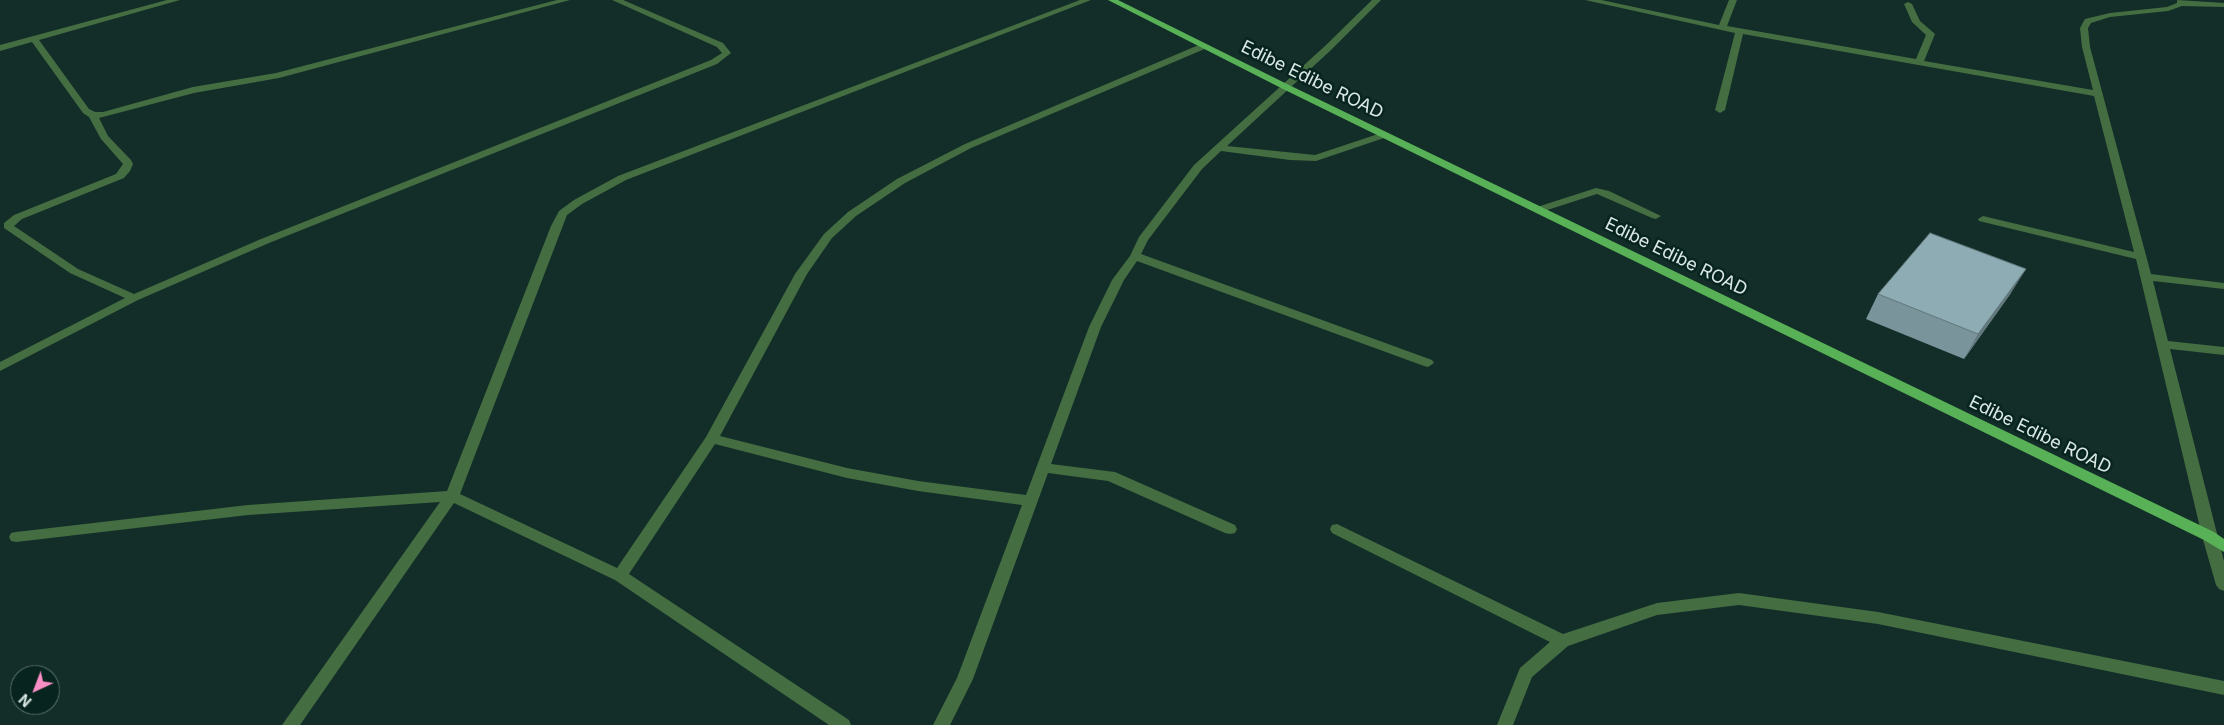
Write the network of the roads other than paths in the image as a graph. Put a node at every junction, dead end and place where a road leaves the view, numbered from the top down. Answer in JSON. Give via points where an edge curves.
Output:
{"nodes":[{"id":1,"x":176,"y":0,"type":"edge"},
{"id":2,"x":566,"y":0,"type":"edge"},
{"id":3,"x":616,"y":0,"type":"edge"},
{"id":4,"x":1086,"y":0,"type":"edge"},
{"id":5,"x":1112,"y":0,"type":"edge"},
{"id":6,"x":1377,"y":0,"type":"edge"},
{"id":7,"x":1590,"y":0,"type":"edge"},
{"id":8,"x":1732,"y":0,"type":"edge"},
{"id":9,"x":2181,"y":2,"type":"edge"},
{"id":10,"x":1908,"y":4,"type":"dead end"},
{"id":11,"x":2224,"y":5,"type":"edge"},
{"id":12,"x":1722,"y":28,"type":"junction"},
{"id":13,"x":1740,"y":31,"type":"junction"},
{"id":14,"x":34,"y":39,"type":"junction"},
{"id":15,"x":1204,"y":46,"type":"junction"},
{"id":16,"x":0,"y":48,"type":"edge"},
{"id":17,"x":1919,"y":63,"type":"junction"},
{"id":18,"x":1286,"y":87,"type":"junction"},
{"id":19,"x":2099,"y":94,"type":"junction"},
{"id":20,"x":1720,"y":110,"type":"dead end"},
{"id":21,"x":93,"y":115,"type":"junction"},
{"id":22,"x":1384,"y":135,"type":"junction"},
{"id":23,"x":1218,"y":148,"type":"junction"},
{"id":24,"x":1538,"y":210,"type":"junction"},
{"id":25,"x":1656,"y":216,"type":"dead end"},
{"id":26,"x":1983,"y":219,"type":"dead end"},
{"id":27,"x":1135,"y":256,"type":"junction"},
{"id":28,"x":2140,"y":257,"type":"junction"},
{"id":29,"x":2146,"y":277,"type":"junction"},
{"id":30,"x":2224,"y":286,"type":"edge"},
{"id":31,"x":134,"y":298,"type":"junction"},
{"id":32,"x":2162,"y":344,"type":"junction"},
{"id":33,"x":2224,"y":351,"type":"edge"},
{"id":34,"x":1428,"y":363,"type":"dead end"},
{"id":35,"x":0,"y":367,"type":"edge"},
{"id":36,"x":712,"y":439,"type":"junction"},
{"id":37,"x":1043,"y":468,"type":"junction"},
{"id":38,"x":452,"y":496,"type":"junction"},
{"id":39,"x":1031,"y":501,"type":"junction"},
{"id":40,"x":1230,"y":529,"type":"dead end"},
{"id":41,"x":1337,"y":529,"type":"dead end"},
{"id":42,"x":2208,"y":536,"type":"junction"},
{"id":43,"x":16,"y":537,"type":"dead end"},
{"id":44,"x":2224,"y":546,"type":"edge"},
{"id":45,"x":620,"y":576,"type":"junction"},
{"id":46,"x":2224,"y":585,"type":"edge"},
{"id":47,"x":1562,"y":641,"type":"junction"},
{"id":48,"x":2224,"y":688,"type":"edge"},
{"id":49,"x":290,"y":725,"type":"edge"},
{"id":50,"x":843,"y":725,"type":"edge"},
{"id":51,"x":941,"y":725,"type":"edge"},
{"id":52,"x":1505,"y":725,"type":"edge"}],
"edges":[{"from":1,"to":14,"type":"street"},
{"from":2,"to":21,"type":"street","via":[[276,76],[204,88]]},
{"from":3,"to":31,"type":"street","via":[[720,45],[727,53],[714,62],[265,241]]},
{"from":4,"to":38,"type":"street","via":[[622,178],[578,202],[564,213],[556,226]]},
{"from":5,"to":15,"type":"main road","name":"Edibe Edibe ROAD"},
{"from":6,"to":18,"type":"street"},
{"from":7,"to":12,"type":"street"},
{"from":8,"to":12,"type":"street"},
{"from":9,"to":11,"type":"street"},
{"from":9,"to":19,"type":"street","via":[[2168,9],[2110,15],[2088,21],[2084,28],[2086,46]]},
{"from":10,"to":17,"type":"street","via":[[1916,22],[1931,34]]},
{"from":12,"to":13,"type":"street"},
{"from":13,"to":17,"type":"street"},
{"from":13,"to":20,"type":"street"},
{"from":14,"to":16,"type":"street"},
{"from":14,"to":21,"type":"street","via":[[86,111]]},
{"from":15,"to":18,"type":"main road","name":"Edibe Edibe ROAD"},
{"from":15,"to":36,"type":"street","via":[[968,146],[901,181],[852,214],[828,236],[801,274]]},
{"from":17,"to":19,"type":"street"},
{"from":18,"to":22,"type":"main road","name":"Edibe Edibe ROAD"},
{"from":18,"to":23,"type":"street"},
{"from":19,"to":28,"type":"street"},
{"from":21,"to":31,"type":"street","via":[[104,137],[126,160],[126,169],[120,176],[18,217],[8,225],[74,271]]},
{"from":22,"to":23,"type":"street","via":[[1316,158]]},
{"from":22,"to":24,"type":"main road","name":"Edibe Edibe ROAD"},
{"from":23,"to":27,"type":"street","via":[[1198,167],[1143,239]]},
{"from":24,"to":25,"type":"street","via":[[1596,191]]},
{"from":24,"to":42,"type":"main road","name":"Edibe Edibe ROAD"},
{"from":26,"to":28,"type":"street"},
{"from":27,"to":34,"type":"street"},
{"from":27,"to":37,"type":"street","via":[[1118,280],[1095,328]]},
{"from":28,"to":29,"type":"street"},
{"from":29,"to":30,"type":"street"},
{"from":29,"to":32,"type":"street"},
{"from":31,"to":35,"type":"street"},
{"from":32,"to":33,"type":"street"},
{"from":32,"to":42,"type":"street"},
{"from":36,"to":39,"type":"street","via":[[846,473]]},
{"from":36,"to":45,"type":"street"},
{"from":37,"to":39,"type":"street"},
{"from":37,"to":40,"type":"street","via":[[1110,476]]},
{"from":38,"to":43,"type":"street","via":[[248,510]]},
{"from":38,"to":45,"type":"street"},
{"from":38,"to":49,"type":"street"},
{"from":39,"to":51,"type":"street","via":[[964,679]]},
{"from":41,"to":47,"type":"street"},
{"from":42,"to":44,"type":"main road","name":"Edibe Edibe ROAD"},
{"from":42,"to":46,"type":"street"},
{"from":45,"to":50,"type":"street"},
{"from":47,"to":48,"type":"street","via":[[1657,609],[1739,599],[1878,618]]},
{"from":47,"to":52,"type":"street","via":[[1526,673]]}]}
